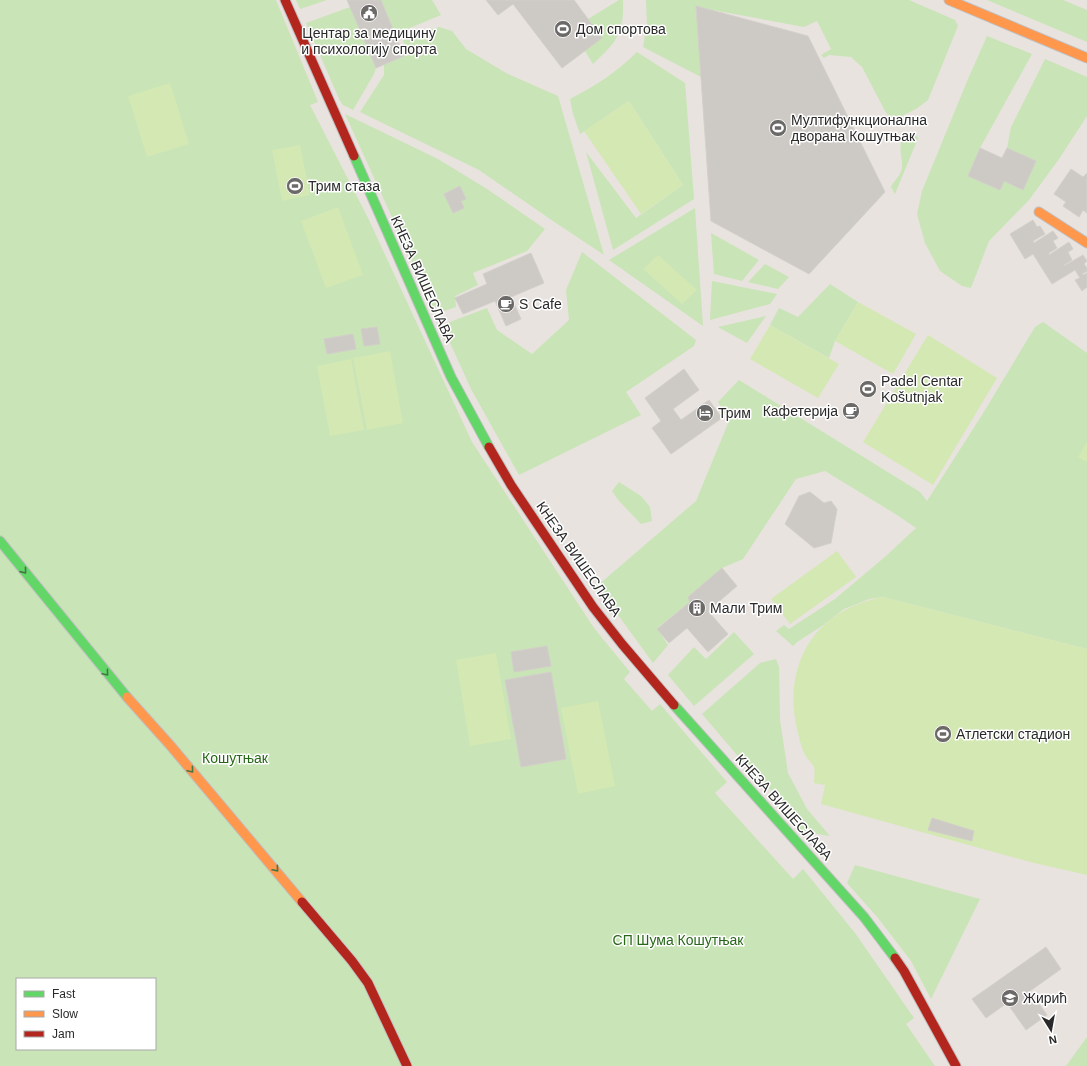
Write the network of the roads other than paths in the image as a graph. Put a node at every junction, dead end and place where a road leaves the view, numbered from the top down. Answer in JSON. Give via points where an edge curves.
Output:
{"nodes":[{"id":1,"x":285,"y":0,"type":"edge"},
{"id":2,"x":949,"y":0,"type":"edge"},
{"id":3,"x":1087,"y":58,"type":"edge"},
{"id":4,"x":1040,"y":212,"type":"dead end"},
{"id":5,"x":1087,"y":243,"type":"edge"},
{"id":6,"x":0,"y":541,"type":"edge"},
{"id":7,"x":406,"y":1066,"type":"edge"},
{"id":8,"x":956,"y":1066,"type":"edge"}],
"edges":[{"from":1,"to":8,"type":"street","name":"КНЕЗА ВИШЕСЛАВА","via":[[451,377],[511,485],[593,606],[622,644],[864,917],[904,971]]},
{"from":2,"to":3,"type":"street"},
{"from":4,"to":5,"type":"street"},
{"from":6,"to":7,"type":"street","one_way":true,"via":[[93,658],[352,960],[368,983]]}]}
